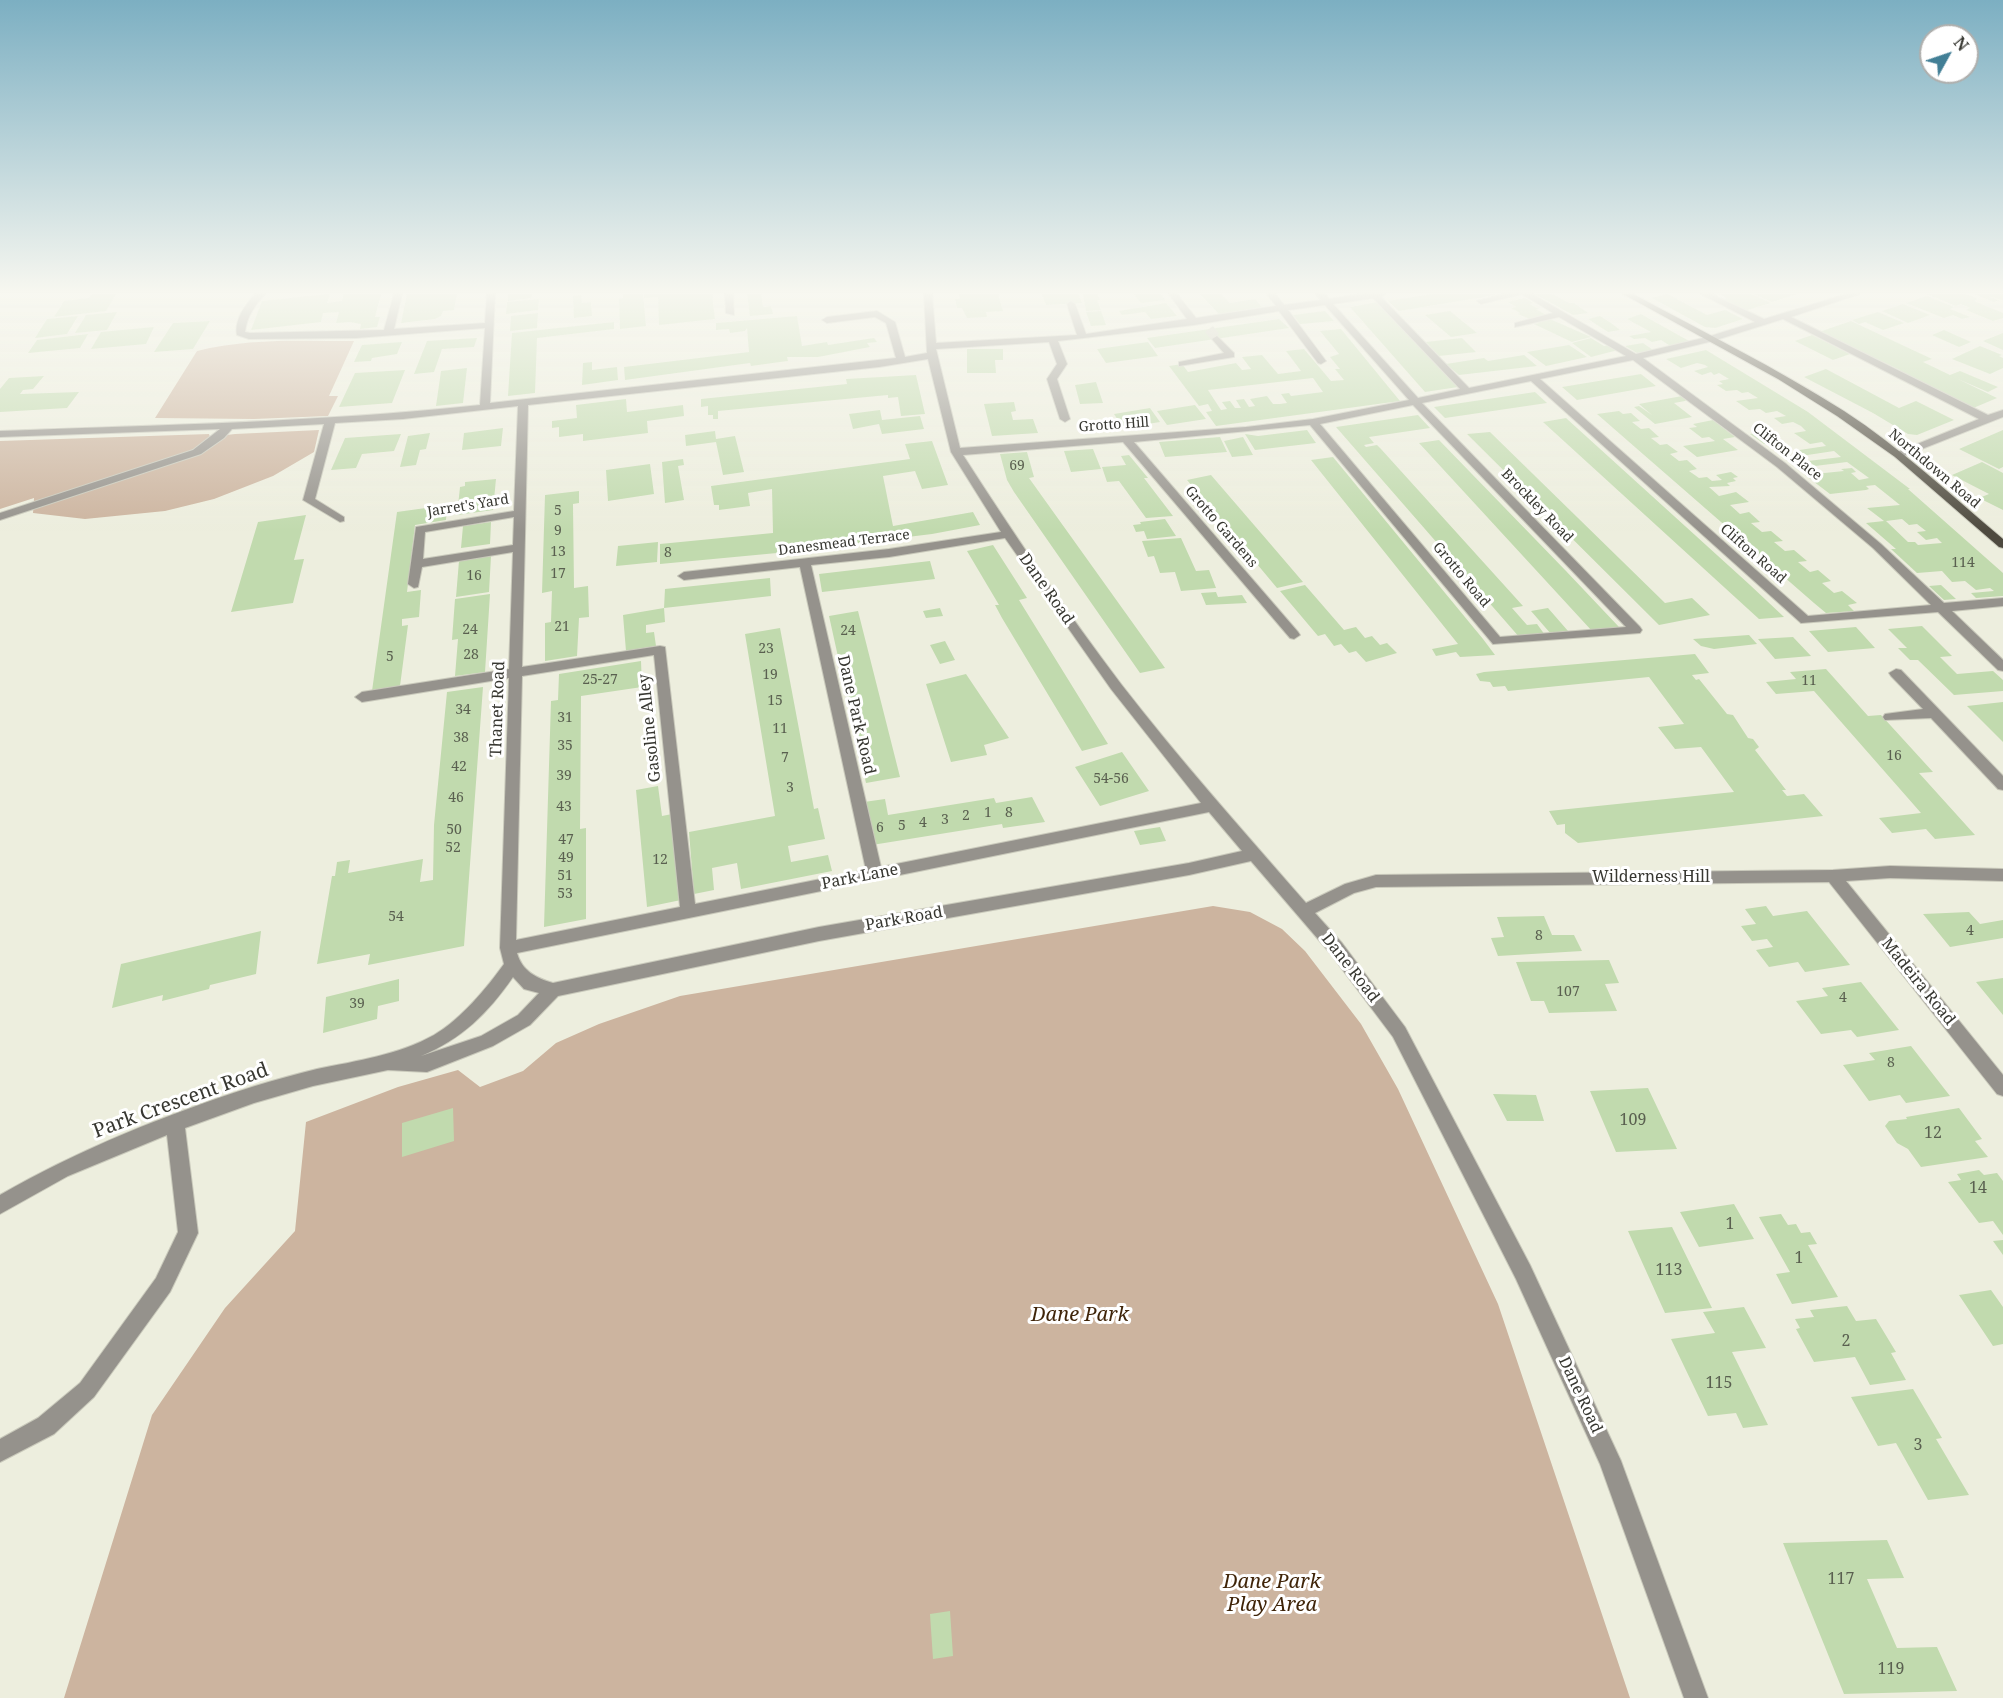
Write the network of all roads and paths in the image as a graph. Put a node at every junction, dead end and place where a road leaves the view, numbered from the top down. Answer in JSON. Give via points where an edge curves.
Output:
{"nodes":[{"id":1,"x":487,"y":373,"type":"edge"},
{"id":2,"x":787,"y":373,"type":"edge"},
{"id":3,"x":937,"y":373,"type":"edge"},
{"id":4,"x":1056,"y":373,"type":"edge"},
{"id":5,"x":1390,"y":373,"type":"edge"},
{"id":6,"x":1451,"y":373,"type":"edge"},
{"id":7,"x":1556,"y":373,"type":"edge"},
{"id":8,"x":1657,"y":373,"type":"edge"},
{"id":9,"x":1773,"y":373,"type":"edge"},
{"id":10,"x":1896,"y":373,"type":"edge"},
{"id":11,"x":1533,"y":378,"type":"junction"},
{"id":12,"x":1468,"y":392,"type":"junction"},
{"id":13,"x":1416,"y":402,"type":"junction"},
{"id":14,"x":523,"y":404,"type":"junction"},
{"id":15,"x":485,"y":408,"type":"junction"},
{"id":16,"x":2003,"y":413,"type":"edge"},
{"id":17,"x":1065,"y":419,"type":"dead end"},
{"id":18,"x":1987,"y":419,"type":"junction"},
{"id":19,"x":330,"y":422,"type":"junction"},
{"id":20,"x":1313,"y":422,"type":"junction"},
{"id":21,"x":229,"y":426,"type":"junction"},
{"id":22,"x":0,"y":434,"type":"edge"},
{"id":23,"x":1126,"y":439,"type":"junction"},
{"id":24,"x":956,"y":452,"type":"junction"},
{"id":25,"x":1899,"y":455,"type":"junction"},
{"id":26,"x":520,"y":513,"type":"junction"},
{"id":27,"x":0,"y":517,"type":"edge"},
{"id":28,"x":340,"y":519,"type":"dead end"},
{"id":29,"x":1008,"y":534,"type":"junction"},
{"id":30,"x":2003,"y":545,"type":"edge"},
{"id":31,"x":519,"y":548,"type":"junction"},
{"id":32,"x":806,"y":563,"type":"junction"},
{"id":33,"x":416,"y":564,"type":"junction"},
{"id":34,"x":684,"y":576,"type":"dead end"},
{"id":35,"x":414,"y":584,"type":"dead end"},
{"id":36,"x":2003,"y":602,"type":"edge"},
{"id":37,"x":1940,"y":608,"type":"junction"},
{"id":38,"x":1636,"y":630,"type":"joint"},
{"id":39,"x":1294,"y":635,"type":"dead end"},
{"id":40,"x":2003,"y":667,"type":"edge"},
{"id":41,"x":516,"y":672,"type":"junction"},
{"id":42,"x":1896,"y":673,"type":"dead end"},
{"id":43,"x":362,"y":697,"type":"dead end"},
{"id":44,"x":1934,"y":713,"type":"junction"},
{"id":45,"x":1890,"y":717,"type":"dead end"},
{"id":46,"x":2003,"y":785,"type":"edge"},
{"id":47,"x":1212,"y":806,"type":"junction"},
{"id":48,"x":1255,"y":854,"type":"junction"},
{"id":49,"x":874,"y":874,"type":"junction"},
{"id":50,"x":2003,"y":875,"type":"edge"},
{"id":51,"x":1833,"y":876,"type":"junction"},
{"id":52,"x":1305,"y":910,"type":"junction"},
{"id":53,"x":688,"y":911,"type":"junction"},
{"id":54,"x":510,"y":956,"type":"junction"},
{"id":55,"x":553,"y":990,"type":"junction"},
{"id":56,"x":386,"y":1064,"type":"junction"},
{"id":57,"x":2003,"y":1088,"type":"edge"},
{"id":58,"x":175,"y":1123,"type":"junction"},
{"id":59,"x":0,"y":1205,"type":"edge"},
{"id":60,"x":0,"y":1451,"type":"edge"},
{"id":61,"x":1696,"y":1698,"type":"edge"}],
"edges":[{"from":1,"to":15,"type":"street"},
{"from":2,"to":14,"type":"street"},
{"from":3,"to":24,"type":"street","name":"Dane Road"},
{"from":4,"to":17,"type":"street","via":[[1052,379]]},
{"from":5,"to":13,"type":"street","name":"Brockley Road"},
{"from":6,"to":12,"type":"street"},
{"from":7,"to":11,"type":"street","name":"Grotto Hill"},
{"from":8,"to":37,"type":"street","name":"Clifton Place","via":[[1781,465],[1877,546]]},
{"from":9,"to":25,"type":"main road","name":"Northdown Road","via":[[1812,394]]},
{"from":10,"to":18,"type":"street"},
{"from":11,"to":12,"type":"street","name":"Grotto Hill"},
{"from":11,"to":37,"type":"street","name":"Clifton Road","via":[[1805,620]]},
{"from":12,"to":13,"type":"street","name":"Grotto Hill"},
{"from":13,"to":20,"type":"street","name":"Grotto Hill"},
{"from":13,"to":38,"type":"street","name":"Brockley Road"},
{"from":14,"to":15,"type":"street"},
{"from":14,"to":26,"type":"street","name":"Thanet Road"},
{"from":15,"to":19,"type":"street"},
{"from":16,"to":18,"type":"street"},
{"from":18,"to":25,"type":"street"},
{"from":19,"to":21,"type":"street"},
{"from":19,"to":28,"type":"street","via":[[309,500]]},
{"from":20,"to":23,"type":"street","name":"Grotto Hill"},
{"from":20,"to":38,"type":"street","name":"Grotto Road","via":[[1497,641]]},
{"from":21,"to":22,"type":"street"},
{"from":21,"to":27,"type":"street","via":[[209,445],[189,455]]},
{"from":23,"to":24,"type":"street","name":"Grotto Hill"},
{"from":23,"to":39,"type":"street","name":"Grotto Gardens"},
{"from":24,"to":29,"type":"street","name":"Dane Road"},
{"from":25,"to":30,"type":"main road","name":"Northdown Road"},
{"from":26,"to":31,"type":"street","name":"Thanet Road"},
{"from":26,"to":33,"type":"street","name":"Jarret's Yard","via":[[420,529]]},
{"from":29,"to":32,"type":"street","name":"Danesmead Terrace"},
{"from":29,"to":47,"type":"street","name":"Dane Road","via":[[1116,686]]},
{"from":31,"to":33,"type":"street"},
{"from":31,"to":41,"type":"street","name":"Thanet Road"},
{"from":32,"to":34,"type":"street","name":"Danesmead Terrace"},
{"from":32,"to":49,"type":"street","name":"Dane Park Road"},
{"from":33,"to":35,"type":"street","name":"Jarret's Yard"},
{"from":36,"to":37,"type":"street","name":"Clifton Road"},
{"from":37,"to":40,"type":"street","name":"Clifton Place"},
{"from":41,"to":43,"type":"street"},
{"from":41,"to":53,"type":"street","name":"Gasoline Alley","via":[[660,650]]},
{"from":41,"to":54,"type":"street","name":"Thanet Road"},
{"from":42,"to":44,"type":"street"},
{"from":44,"to":45,"type":"street"},
{"from":44,"to":46,"type":"street"},
{"from":47,"to":48,"type":"street","name":"Dane Road"},
{"from":47,"to":49,"type":"street","name":"Park Lane"},
{"from":48,"to":52,"type":"street","name":"Dane Road"},
{"from":48,"to":55,"type":"street","name":"Park Road","via":[[819,934]]},
{"from":49,"to":53,"type":"street","name":"Park Lane"},
{"from":50,"to":51,"type":"street","name":"Wilderness Hill","via":[[1890,872]]},
{"from":51,"to":52,"type":"street","name":"Wilderness Hill","via":[[1376,881],[1350,888]]},
{"from":51,"to":57,"type":"street","name":"Madeira Road"},
{"from":52,"to":61,"type":"street","name":"Dane Road","via":[[1399,1032],[1523,1272],[1610,1461]]},
{"from":53,"to":54,"type":"street","name":"Park Lane"},
{"from":54,"to":55,"type":"street","via":[[530,984]]},
{"from":54,"to":56,"type":"street","name":"Park Crescent Road","via":[[488,1000],[457,1027],[441,1040]]},
{"from":55,"to":56,"type":"street","name":"Park Crescent Road","via":[[524,1020],[487,1041],[426,1064]]},
{"from":56,"to":58,"type":"street","name":"Park Crescent Road","via":[[313,1078]]},
{"from":58,"to":59,"type":"street","name":"Park Crescent Road","via":[[62,1170]]},
{"from":58,"to":60,"type":"street","via":[[188,1233],[163,1285],[87,1390],[46,1426]]}]}
